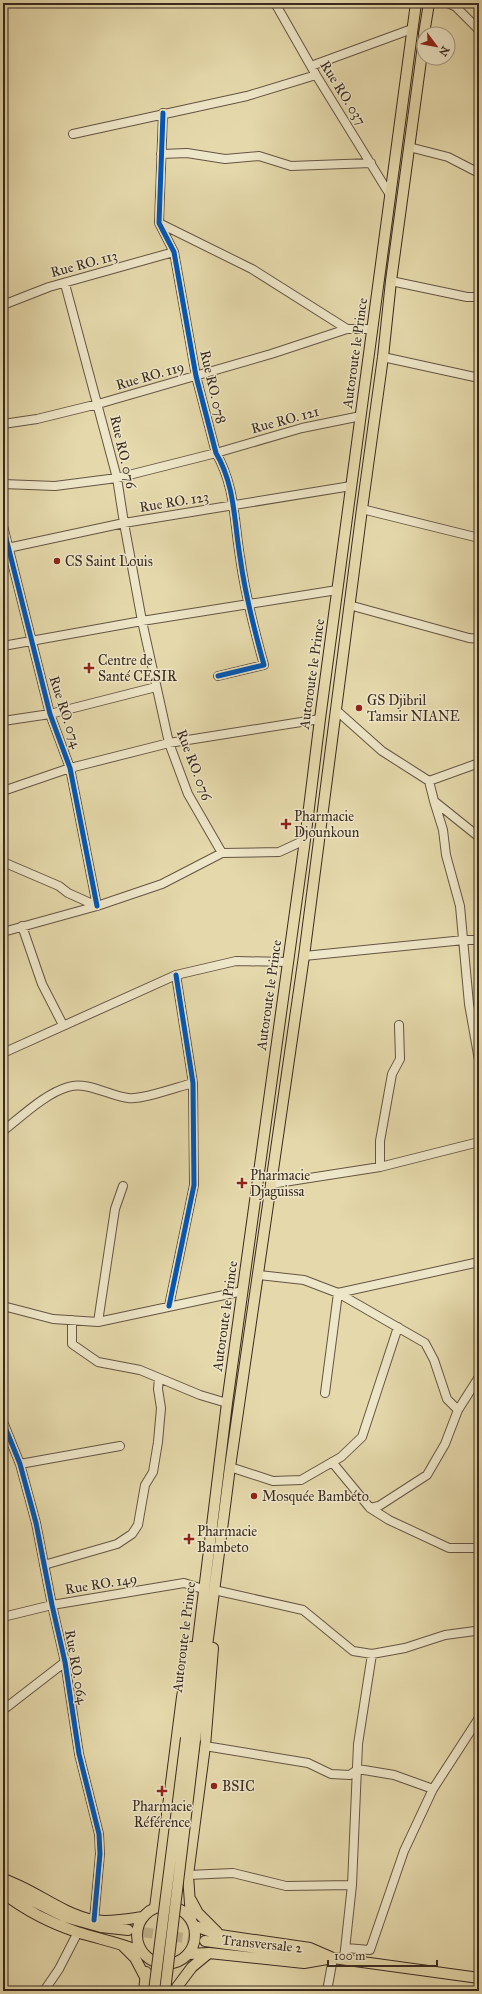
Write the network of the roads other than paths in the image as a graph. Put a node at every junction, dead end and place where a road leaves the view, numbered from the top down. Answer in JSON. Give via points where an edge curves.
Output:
{"nodes":[{"id":1,"x":276,"y":3,"type":"edge"},
{"id":2,"x":416,"y":3,"type":"edge"},
{"id":3,"x":429,"y":3,"type":"edge"},
{"id":4,"x":448,"y":3,"type":"edge"},
{"id":5,"x":425,"y":26,"type":"edge"},
{"id":6,"x":412,"y":29,"type":"junction"},
{"id":7,"x":479,"y":30,"type":"edge"},
{"id":8,"x":311,"y":66,"type":"junction"},
{"id":9,"x":420,"y":66,"type":"edge"},
{"id":10,"x":316,"y":75,"type":"junction"},
{"id":11,"x":163,"y":113,"type":"junction"},
{"id":12,"x":73,"y":134,"type":"dead end"},
{"id":13,"x":409,"y":147,"type":"junction"},
{"id":14,"x":161,"y":154,"type":"junction"},
{"id":15,"x":371,"y":163,"type":"junction"},
{"id":16,"x":479,"y":173,"type":"edge"},
{"id":17,"x":390,"y":195,"type":"junction"},
{"id":18,"x":159,"y":223,"type":"junction"},
{"id":19,"x":174,"y":252,"type":"junction"},
{"id":20,"x":391,"y":281,"type":"junction"},
{"id":21,"x":65,"y":284,"type":"junction"},
{"id":22,"x":479,"y":297,"type":"edge"},
{"id":23,"x":3,"y":305,"type":"edge"},
{"id":24,"x":347,"y":329,"type":"junction"},
{"id":25,"x":372,"y":329,"type":"junction"},
{"id":26,"x":383,"y":357,"type":"junction"},
{"id":27,"x":196,"y":376,"type":"junction"},
{"id":28,"x":479,"y":378,"type":"edge"},
{"id":29,"x":98,"y":404,"type":"junction"},
{"id":30,"x":361,"y":416,"type":"junction"},
{"id":31,"x":3,"y":424,"type":"edge"},
{"id":32,"x":216,"y":452,"type":"junction"},
{"id":33,"x":117,"y":478,"type":"junction"},
{"id":34,"x":3,"y":484,"type":"edge"},
{"id":35,"x":351,"y":486,"type":"junction"},
{"id":36,"x":235,"y":505,"type":"junction"},
{"id":37,"x":362,"y":509,"type":"junction"},
{"id":38,"x":124,"y":523,"type":"junction"},
{"id":39,"x":3,"y":526,"type":"edge"},
{"id":40,"x":479,"y":538,"type":"edge"},
{"id":41,"x":6,"y":548,"type":"edge"},
{"id":42,"x":337,"y":590,"type":"junction"},
{"id":43,"x":248,"y":604,"type":"junction"},
{"id":44,"x":349,"y":605,"type":"junction"},
{"id":45,"x":142,"y":621,"type":"junction"},
{"id":46,"x":479,"y":639,"type":"edge"},
{"id":47,"x":31,"y":640,"type":"junction"},
{"id":48,"x":3,"y":646,"type":"edge"},
{"id":49,"x":218,"y":676,"type":"dead end"},
{"id":50,"x":156,"y":686,"type":"junction"},
{"id":51,"x":336,"y":710,"type":"junction"},
{"id":52,"x":50,"y":714,"type":"junction"},
{"id":53,"x":320,"y":719,"type":"junction"},
{"id":54,"x":3,"y":721,"type":"edge"},
{"id":55,"x":168,"y":743,"type":"junction"},
{"id":56,"x":479,"y":763,"type":"edge"},
{"id":57,"x":70,"y":768,"type":"junction"},
{"id":58,"x":429,"y":781,"type":"junction"},
{"id":59,"x":3,"y":791,"type":"edge"},
{"id":60,"x":434,"y":801,"type":"junction"},
{"id":61,"x":479,"y":836,"type":"edge"},
{"id":62,"x":305,"y":840,"type":"junction"},
{"id":63,"x":222,"y":853,"type":"junction"},
{"id":64,"x":3,"y":862,"type":"edge"},
{"id":65,"x":97,"y":906,"type":"junction"},
{"id":66,"x":22,"y":926,"type":"junction"},
{"id":67,"x":3,"y":932,"type":"edge"},
{"id":68,"x":464,"y":940,"type":"junction"},
{"id":69,"x":479,"y":940,"type":"edge"},
{"id":70,"x":304,"y":956,"type":"junction"},
{"id":71,"x":288,"y":962,"type":"junction"},
{"id":72,"x":176,"y":976,"type":"junction"},
{"id":73,"x":63,"y":1025,"type":"junction"},
{"id":74,"x":399,"y":1025,"type":"dead end"},
{"id":75,"x":3,"y":1053,"type":"edge"},
{"id":76,"x":479,"y":1060,"type":"edge"},
{"id":77,"x":193,"y":1083,"type":"junction"},
{"id":78,"x":3,"y":1131,"type":"edge"},
{"id":79,"x":479,"y":1142,"type":"edge"},
{"id":80,"x":380,"y":1167,"type":"junction"},
{"id":81,"x":271,"y":1184,"type":"junction"},
{"id":82,"x":123,"y":1186,"type":"dead end"},
{"id":83,"x":479,"y":1262,"type":"edge"},
{"id":84,"x":259,"y":1275,"type":"junction"},
{"id":85,"x":243,"y":1291,"type":"junction"},
{"id":86,"x":338,"y":1293,"type":"junction"},
{"id":87,"x":3,"y":1306,"type":"edge"},
{"id":88,"x":169,"y":1306,"type":"junction"},
{"id":89,"x":72,"y":1320,"type":"junction"},
{"id":90,"x":98,"y":1322,"type":"junction"},
{"id":91,"x":398,"y":1327,"type":"junction"},
{"id":92,"x":479,"y":1377,"type":"edge"},
{"id":93,"x":159,"y":1378,"type":"junction"},
{"id":94,"x":325,"y":1393,"type":"dead end"},
{"id":95,"x":227,"y":1403,"type":"junction"},
{"id":96,"x":458,"y":1410,"type":"junction"},
{"id":97,"x":3,"y":1422,"type":"edge"},
{"id":98,"x":120,"y":1446,"type":"dead end"},
{"id":99,"x":332,"y":1462,"type":"junction"},
{"id":100,"x":20,"y":1464,"type":"junction"},
{"id":101,"x":230,"y":1467,"type":"junction"},
{"id":102,"x":370,"y":1508,"type":"junction"},
{"id":103,"x":479,"y":1548,"type":"edge"},
{"id":104,"x":44,"y":1565,"type":"junction"},
{"id":105,"x":203,"y":1589,"type":"junction"},
{"id":106,"x":214,"y":1590,"type":"junction"},
{"id":107,"x":52,"y":1604,"type":"junction"},
{"id":108,"x":3,"y":1617,"type":"edge"},
{"id":109,"x":475,"y":1630,"type":"dead end"},
{"id":110,"x":372,"y":1654,"type":"junction"},
{"id":111,"x":65,"y":1662,"type":"junction"},
{"id":112,"x":3,"y":1710,"type":"edge"},
{"id":113,"x":479,"y":1718,"type":"edge"},
{"id":114,"x":190,"y":1739,"type":"junction"},
{"id":115,"x":205,"y":1746,"type":"junction"},
{"id":116,"x":358,"y":1769,"type":"junction"},
{"id":117,"x":433,"y":1789,"type":"junction"},
{"id":118,"x":188,"y":1876,"type":"junction"},
{"id":119,"x":3,"y":1879,"type":"edge"},
{"id":120,"x":352,"y":1884,"type":"junction"},
{"id":121,"x":3,"y":1886,"type":"edge"},
{"id":122,"x":3,"y":1893,"type":"edge"},
{"id":123,"x":188,"y":1894,"type":"junction"},
{"id":124,"x":155,"y":1904,"type":"junction"},
{"id":125,"x":143,"y":1917,"type":"junction"},
{"id":126,"x":94,"y":1920,"type":"junction"},
{"id":127,"x":117,"y":1921,"type":"junction"},
{"id":128,"x":193,"y":1922,"type":"junction"},
{"id":129,"x":128,"y":1930,"type":"tunnel mouth"},
{"id":130,"x":78,"y":1932,"type":"junction"},
{"id":131,"x":220,"y":1935,"type":"junction"},
{"id":132,"x":205,"y":1942,"type":"tunnel mouth"},
{"id":133,"x":121,"y":1943,"type":"junction"},
{"id":134,"x":346,"y":1948,"type":"junction"},
{"id":135,"x":209,"y":1953,"type":"junction"},
{"id":136,"x":144,"y":1954,"type":"junction"},
{"id":137,"x":186,"y":1957,"type":"junction"},
{"id":138,"x":333,"y":1958,"type":"junction"},
{"id":139,"x":344,"y":1959,"type":"junction"},
{"id":140,"x":479,"y":1978,"type":"edge"},
{"id":141,"x":146,"y":1979,"type":"junction"},
{"id":142,"x":177,"y":1989,"type":"edge"},
{"id":143,"x":44,"y":1991,"type":"edge"},
{"id":144,"x":144,"y":1991,"type":"edge"},
{"id":145,"x":154,"y":1991,"type":"edge"},
{"id":146,"x":165,"y":1991,"type":"edge"},
{"id":147,"x":327,"y":1991,"type":"edge"}],
"edges":[{"from":1,"to":8,"type":"street","name":"Rue RO. 037"},
{"from":2,"to":6,"type":"main road","name":"Autoroute le Prince"},
{"from":3,"to":5,"type":"main road"},
{"from":4,"to":7,"type":"street","via":[[456,7]]},
{"from":6,"to":8,"type":"street"},
{"from":6,"to":17,"type":"main road","name":"Autoroute le Prince"},
{"from":8,"to":10,"type":"street","name":"Rue RO. 037"},
{"from":9,"to":13,"type":"main road","name":"Autoroute le Prince"},
{"from":10,"to":11,"type":"street","via":[[247,96]]},
{"from":10,"to":15,"type":"street","name":"Rue RO. 037"},
{"from":11,"to":12,"type":"street"},
{"from":11,"to":14,"type":"street","name":"Rue RO. 078"},
{"from":13,"to":16,"type":"street","via":[[448,157]]},
{"from":13,"to":20,"type":"main road","name":"Autoroute le Prince"},
{"from":14,"to":15,"type":"street","via":[[187,153],[225,159],[259,156],[291,166]]},
{"from":14,"to":18,"type":"street","name":"Rue RO. 078"},
{"from":15,"to":17,"type":"street","name":"Rue RO. 037"},
{"from":17,"to":25,"type":"main road","name":"Autoroute le Prince"},
{"from":18,"to":19,"type":"street","name":"Rue RO. 078"},
{"from":18,"to":24,"type":"street","via":[[252,269]]},
{"from":19,"to":21,"type":"street","name":"Rue RO. 113"},
{"from":19,"to":27,"type":"street","name":"Rue RO. 078"},
{"from":20,"to":22,"type":"street","via":[[467,297]]},
{"from":20,"to":26,"type":"main road","name":"Autoroute le Prince"},
{"from":21,"to":23,"type":"street","name":"Rue RO. 113","via":[[49,287]]},
{"from":21,"to":29,"type":"street","name":"Rue RO. 076"},
{"from":24,"to":25,"type":"street","name":"Rue RO. 119"},
{"from":24,"to":27,"type":"street","name":"Rue RO. 119"},
{"from":25,"to":30,"type":"main road","name":"Autoroute le Prince"},
{"from":26,"to":28,"type":"street"},
{"from":26,"to":37,"type":"main road","name":"Autoroute le Prince"},
{"from":27,"to":29,"type":"street","name":"Rue RO. 119"},
{"from":27,"to":32,"type":"street","name":"Rue RO. 078"},
{"from":29,"to":31,"type":"street","name":"Rue RO. 119","via":[[37,419]]},
{"from":29,"to":33,"type":"street","name":"Rue RO. 076"},
{"from":30,"to":32,"type":"street","name":"Rue RO. 121","via":[[302,428]]},
{"from":30,"to":35,"type":"main road","name":"Autoroute le Prince"},
{"from":32,"to":33,"type":"street","name":"Rue RO. 121"},
{"from":32,"to":36,"type":"street","name":"Rue RO. 078","via":[[222,462]]},
{"from":33,"to":34,"type":"street","name":"Rue RO. 121","via":[[55,486]]},
{"from":33,"to":38,"type":"street","name":"Rue RO. 076"},
{"from":35,"to":36,"type":"street","name":"Rue RO. 123"},
{"from":35,"to":42,"type":"main road","name":"Autoroute le Prince"},
{"from":36,"to":38,"type":"street","name":"Rue RO. 123"},
{"from":36,"to":43,"type":"street","name":"Rue RO. 078","via":[[239,555]]},
{"from":37,"to":40,"type":"street"},
{"from":37,"to":44,"type":"main road","name":"Autoroute le Prince"},
{"from":38,"to":41,"type":"street","name":"Rue RO. 123"},
{"from":38,"to":45,"type":"street","name":"Rue RO. 076"},
{"from":39,"to":41,"type":"street","name":"Rue RO. 074"},
{"from":41,"to":47,"type":"street","name":"Rue RO. 074"},
{"from":42,"to":43,"type":"street"},
{"from":42,"to":53,"type":"main road","name":"Autoroute le Prince"},
{"from":43,"to":45,"type":"street"},
{"from":43,"to":49,"type":"street","name":"Rue RO. 078","via":[[264,665]]},
{"from":44,"to":46,"type":"street"},
{"from":44,"to":51,"type":"main road","name":"Autoroute le Prince"},
{"from":45,"to":47,"type":"street"},
{"from":45,"to":50,"type":"street","name":"Rue RO. 076"},
{"from":47,"to":48,"type":"street"},
{"from":47,"to":52,"type":"street","name":"Rue RO. 074"},
{"from":50,"to":52,"type":"street"},
{"from":50,"to":55,"type":"street","name":"Rue RO. 076"},
{"from":51,"to":58,"type":"street","via":[[382,751]]},
{"from":51,"to":70,"type":"main road","name":"Autoroute le Prince"},
{"from":52,"to":54,"type":"street"},
{"from":52,"to":57,"type":"street","name":"Rue RO. 074"},
{"from":53,"to":55,"type":"street"},
{"from":53,"to":62,"type":"main road","name":"Autoroute le Prince"},
{"from":55,"to":57,"type":"street"},
{"from":55,"to":63,"type":"street","name":"Rue RO. 076","via":[[188,794]]},
{"from":56,"to":58,"type":"street"},
{"from":57,"to":59,"type":"street"},
{"from":57,"to":65,"type":"street","name":"Rue RO. 074"},
{"from":58,"to":60,"type":"street"},
{"from":60,"to":61,"type":"street"},
{"from":60,"to":68,"type":"street","via":[[460,906]]},
{"from":62,"to":63,"type":"street","via":[[279,852]]},
{"from":62,"to":71,"type":"main road","name":"Autoroute le Prince"},
{"from":63,"to":65,"type":"street","via":[[162,884]]},
{"from":64,"to":65,"type":"street","via":[[59,886],[68,893]]},
{"from":65,"to":66,"type":"street"},
{"from":66,"to":67,"type":"street"},
{"from":66,"to":73,"type":"street","via":[[42,984]]},
{"from":68,"to":69,"type":"street"},
{"from":68,"to":70,"type":"street"},
{"from":68,"to":76,"type":"street","via":[[469,1004]]},
{"from":70,"to":81,"type":"main road","name":"Autoroute le Prince"},
{"from":71,"to":72,"type":"street","via":[[236,960]]},
{"from":71,"to":85,"type":"main road","name":"Autoroute le Prince"},
{"from":72,"to":73,"type":"street"},
{"from":72,"to":77,"type":"street"},
{"from":73,"to":75,"type":"street"},
{"from":74,"to":80,"type":"street","via":[[400,1060],[392,1074],[380,1141]]},
{"from":77,"to":78,"type":"street","via":[[129,1098],[85,1086],[69,1086],[53,1093]]},
{"from":77,"to":88,"type":"street","via":[[194,1185]]},
{"from":79,"to":80,"type":"street"},
{"from":80,"to":81,"type":"street"},
{"from":81,"to":84,"type":"main road","name":"Autoroute le Prince"},
{"from":82,"to":90,"type":"street","via":[[115,1209]]},
{"from":83,"to":86,"type":"street"},
{"from":84,"to":86,"type":"street","via":[[304,1280]]},
{"from":84,"to":101,"type":"main road","name":"Autoroute le Prince"},
{"from":85,"to":88,"type":"street"},
{"from":85,"to":95,"type":"main road","name":"Autoroute le Prince"},
{"from":86,"to":91,"type":"street"},
{"from":86,"to":94,"type":"street"},
{"from":87,"to":89,"type":"street","via":[[53,1319]]},
{"from":88,"to":90,"type":"street"},
{"from":89,"to":90,"type":"street"},
{"from":89,"to":93,"type":"street","via":[[72,1344],[98,1362],[140,1370]]},
{"from":91,"to":96,"type":"street","via":[[425,1343],[434,1360],[447,1399]]},
{"from":91,"to":99,"type":"street","via":[[362,1437]]},
{"from":92,"to":96,"type":"street"},
{"from":93,"to":95,"type":"street"},
{"from":93,"to":104,"type":"street","via":[[161,1408],[158,1442],[153,1472],[145,1484],[138,1525],[132,1534],[117,1544]]},
{"from":95,"to":105,"type":"main road","name":"Autoroute le Prince"},
{"from":96,"to":102,"type":"street","via":[[445,1444],[427,1475],[379,1506]]},
{"from":97,"to":100,"type":"street","name":"Rue RO. 064"},
{"from":98,"to":100,"type":"street"},
{"from":99,"to":101,"type":"street","via":[[301,1480],[273,1481]]},
{"from":99,"to":102,"type":"street"},
{"from":100,"to":104,"type":"street","name":"Rue RO. 064"},
{"from":101,"to":106,"type":"main road","name":"Autoroute le Prince"},
{"from":102,"to":103,"type":"street","via":[[389,1520],[449,1548]]},
{"from":104,"to":107,"type":"street","name":"Rue RO. 064"},
{"from":105,"to":107,"type":"street","name":"Rue RO. 149","via":[[184,1583]]},
{"from":105,"to":114,"type":"main road","name":"Autoroute le Prince"},
{"from":105,"to":124,"type":"main road","via":[[182,1697]]},
{"from":106,"to":110,"type":"street","via":[[303,1610],[353,1651]]},
{"from":106,"to":114,"type":"main road","name":"Autoroute le Prince"},
{"from":106,"to":115,"type":"main road","via":[[213,1644]]},
{"from":107,"to":108,"type":"street","name":"Rue RO. 149"},
{"from":107,"to":111,"type":"street","name":"Rue RO. 064"},
{"from":109,"to":110,"type":"street","via":[[444,1635],[405,1648]]},
{"from":110,"to":116,"type":"street","via":[[358,1744]]},
{"from":111,"to":112,"type":"street"},
{"from":111,"to":126,"type":"street","name":"Rue RO. 064","via":[[79,1754],[99,1834],[100,1854]]},
{"from":113,"to":117,"type":"street"},
{"from":114,"to":145,"type":"main road","name":"Autoroute le Prince","bridge":true},
{"from":114,"to":146,"type":"main road","name":"Autoroute le Prince","bridge":true},
{"from":115,"to":116,"type":"street","via":[[308,1763],[332,1774],[350,1775]]},
{"from":115,"to":118,"type":"main road"},
{"from":116,"to":117,"type":"street","via":[[394,1775]]},
{"from":116,"to":120,"type":"street"},
{"from":117,"to":134,"type":"street","via":[[404,1851],[370,1950]]},
{"from":118,"to":120,"type":"street","via":[[233,1872],[286,1886]]},
{"from":118,"to":123,"type":"main road"},
{"from":119,"to":126,"type":"main road","via":[[53,1904]]},
{"from":120,"to":134,"type":"street"},
{"from":121,"to":129,"type":"main road","via":[[65,1917],[101,1927]]},
{"from":122,"to":130,"type":"main road","via":[[33,1913]]},
{"from":123,"to":128,"type":"main road"},
{"from":123,"to":131,"type":"main road","via":[[198,1913]]},
{"from":124,"to":125,"type":"main road"},
{"from":124,"to":127,"type":"main road"},
{"from":124,"to":128,"type":"main road","via":[[175,1906],[184,1911]]},
{"from":125,"to":127,"type":"main road"},
{"from":125,"to":136,"type":"main road","via":[[138,1925],[137,1934],[138,1944]]},
{"from":126,"to":127,"type":"main road"},
{"from":128,"to":131,"type":"main road","name":"Transversale 2"},
{"from":128,"to":137,"type":"main road","via":[[195,1940]]},
{"from":130,"to":133,"type":"main road"},
{"from":130,"to":143,"type":"street","via":[[59,1969]]},
{"from":131,"to":138,"type":"main road","name":"Transversale 2","via":[[310,1948]]},
{"from":132,"to":138,"type":"main road"},
{"from":133,"to":136,"type":"main road"},
{"from":133,"to":141,"type":"main road","via":[[135,1958]]},
{"from":134,"to":139,"type":"street"},
{"from":135,"to":137,"type":"main road","name":"Transversale 2"},
{"from":135,"to":138,"type":"main road","name":"Transversale 2","via":[[304,1963]]},
{"from":135,"to":142,"type":"main road","via":[[192,1967]]},
{"from":136,"to":137,"type":"main road","via":[[154,1962],[164,1965],[174,1964]]},
{"from":136,"to":141,"type":"main road"},
{"from":137,"to":142,"type":"main road"},
{"from":138,"to":139,"type":"main road","name":"Transversale 2"},
{"from":138,"to":147,"type":"street"},
{"from":139,"to":140,"type":"main road","name":"Transversale 2"},
{"from":141,"to":144,"type":"main road"}]}
